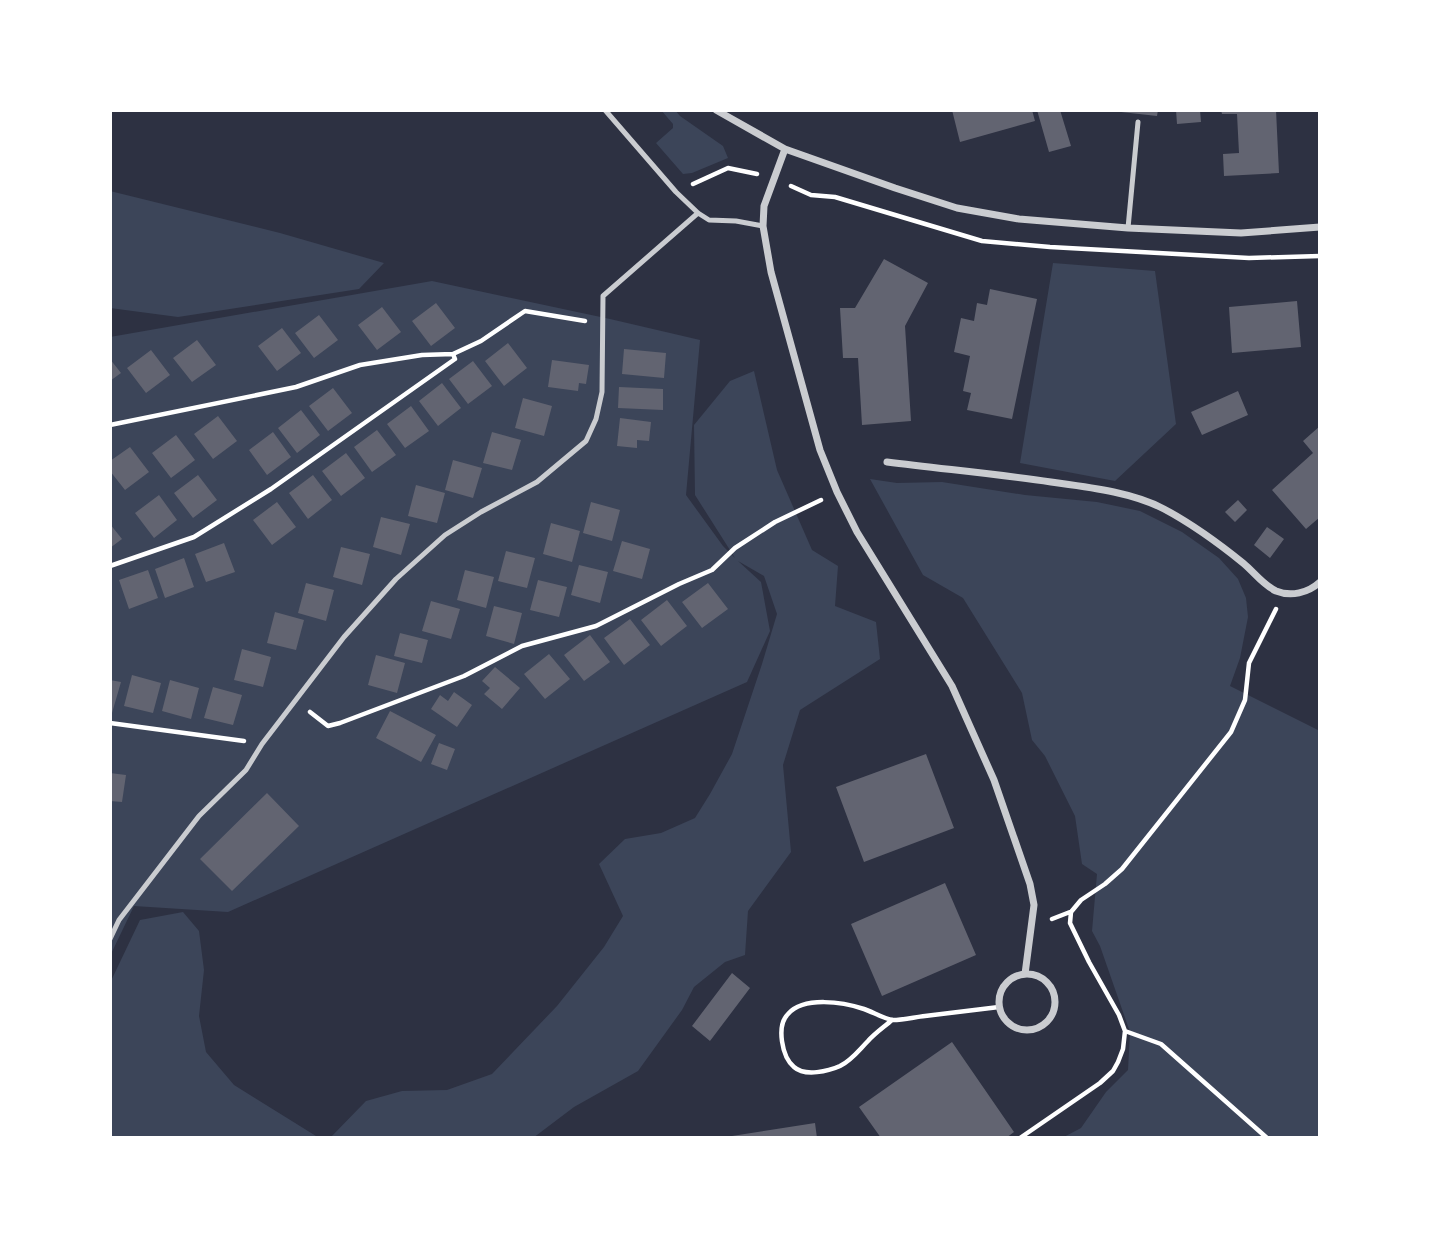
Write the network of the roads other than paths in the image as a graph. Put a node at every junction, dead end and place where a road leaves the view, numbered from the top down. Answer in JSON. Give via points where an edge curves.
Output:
{"nodes":[{"id":1,"x":605,"y":110,"type":"edge"},
{"id":2,"x":716,"y":110,"type":"edge"},
{"id":3,"x":1138,"y":122,"type":"dead end"},
{"id":4,"x":785,"y":149,"type":"junction"},
{"id":5,"x":698,"y":213,"type":"junction"},
{"id":6,"x":763,"y":226,"type":"junction"},
{"id":7,"x":1320,"y":227,"type":"edge"},
{"id":8,"x":1128,"y":228,"type":"junction"},
{"id":9,"x":887,"y":462,"type":"dead end"},
{"id":10,"x":1320,"y":582,"type":"edge"},
{"id":11,"x":110,"y":939,"type":"edge"},
{"id":12,"x":1026,"y":974,"type":"junction"}],
"edges":[{"from":1,"to":5,"type":"lane"},
{"from":2,"to":4,"type":"street"},
{"from":3,"to":8,"type":"lane"},
{"from":4,"to":6,"type":"street","via":[[764,206]]},
{"from":4,"to":8,"type":"street","via":[[957,208],[1018,219]]},
{"from":5,"to":6,"type":"lane","via":[[709,220]]},
{"from":5,"to":11,"type":"lane","via":[[603,296],[602,392],[586,441],[537,482],[445,534],[396,579],[353,627],[246,770],[199,816],[119,920]]},
{"from":6,"to":12,"type":"street","via":[[771,272],[820,450],[837,492],[951,686],[995,780],[1034,905]]},
{"from":7,"to":8,"type":"street","via":[[1241,233]]},
{"from":9,"to":10,"type":"street","via":[[1123,495],[1161,508],[1202,530],[1275,590],[1299,593]]},
{"from":12,"to":12,"type":"street","via":[[1043,979],[1054,994],[1054,1012],[1034,1030],[1008,1023],[999,1007],[1008,981]]}]}
